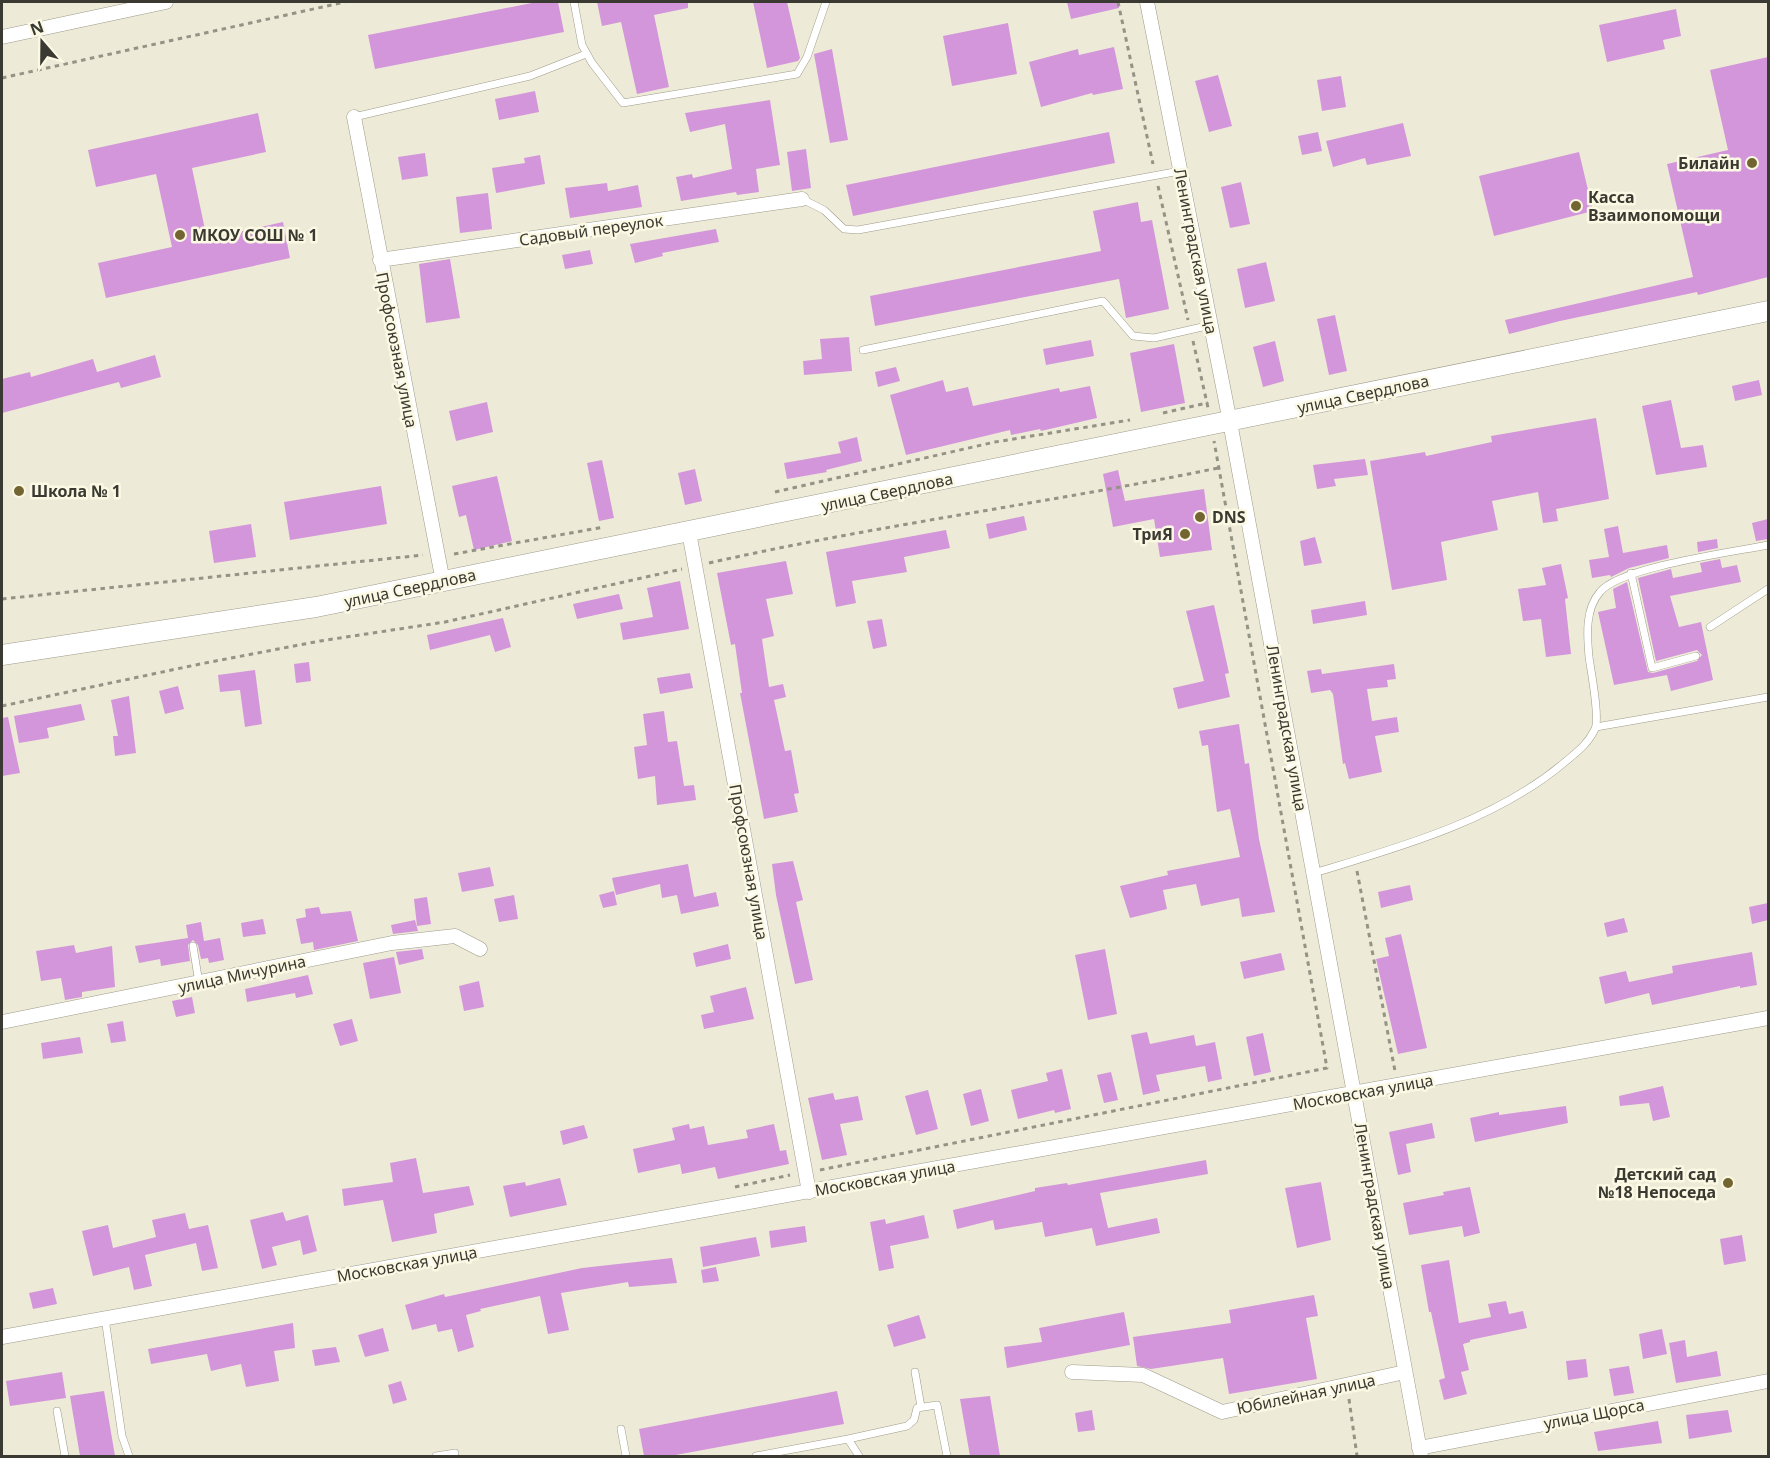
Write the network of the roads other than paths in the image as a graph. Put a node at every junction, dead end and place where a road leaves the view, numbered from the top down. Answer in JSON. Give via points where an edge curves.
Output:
{"nodes":[{"id":1,"x":166,"y":2,"type":"edge"},
{"id":2,"x":574,"y":2,"type":"edge"},
{"id":3,"x":826,"y":2,"type":"edge"},
{"id":4,"x":1147,"y":2,"type":"edge"},
{"id":5,"x":2,"y":37,"type":"edge"},
{"id":6,"x":586,"y":54,"type":"junction"},
{"id":7,"x":354,"y":117,"type":"joint"},
{"id":8,"x":1180,"y":171,"type":"junction"},
{"id":9,"x":802,"y":199,"type":"joint"},
{"id":10,"x":380,"y":260,"type":"junction"},
{"id":11,"x":1768,"y":311,"type":"edge"},
{"id":12,"x":1211,"y":325,"type":"junction"},
{"id":13,"x":863,"y":350,"type":"dead end"},
{"id":14,"x":1221,"y":423,"type":"junction"},
{"id":15,"x":690,"y":532,"type":"junction"},
{"id":16,"x":1768,"y":544,"type":"edge"},
{"id":17,"x":1631,"y":573,"type":"junction"},
{"id":18,"x":443,"y":582,"type":"junction"},
{"id":19,"x":1768,"y":589,"type":"edge"},
{"id":20,"x":1710,"y":627,"type":"dead end"},
{"id":21,"x":2,"y":655,"type":"edge"},
{"id":22,"x":1696,"y":656,"type":"dead end"},
{"id":23,"x":1768,"y":697,"type":"edge"},
{"id":24,"x":1596,"y":727,"type":"junction"},
{"id":25,"x":1314,"y":873,"type":"junction"},
{"id":26,"x":193,"y":946,"type":"dead end"},
{"id":27,"x":480,"y":949,"type":"dead end"},
{"id":28,"x":200,"y":983,"type":"junction"},
{"id":29,"x":1768,"y":1018,"type":"edge"},
{"id":30,"x":2,"y":1022,"type":"edge"},
{"id":31,"x":1354,"y":1094,"type":"junction"},
{"id":32,"x":809,"y":1192,"type":"junction"},
{"id":33,"x":105,"y":1318,"type":"junction"},
{"id":34,"x":2,"y":1336,"type":"edge"},
{"id":35,"x":915,"y":1372,"type":"dead end"},
{"id":36,"x":1072,"y":1372,"type":"dead end"},
{"id":37,"x":1405,"y":1372,"type":"junction"},
{"id":38,"x":1768,"y":1380,"type":"edge"},
{"id":39,"x":921,"y":1407,"type":"junction"},
{"id":40,"x":57,"y":1412,"type":"dead end"},
{"id":41,"x":621,"y":1429,"type":"dead end"},
{"id":42,"x":848,"y":1438,"type":"junction"},
{"id":43,"x":1420,"y":1452,"type":"edge"},
{"id":44,"x":455,"y":1454,"type":"dead end"},
{"id":45,"x":65,"y":1456,"type":"edge"},
{"id":46,"x":129,"y":1456,"type":"edge"},
{"id":47,"x":436,"y":1456,"type":"edge"},
{"id":48,"x":626,"y":1456,"type":"edge"},
{"id":49,"x":756,"y":1456,"type":"edge"},
{"id":50,"x":859,"y":1456,"type":"edge"},
{"id":51,"x":947,"y":1456,"type":"edge"}],
"edges":[{"from":1,"to":5,"type":"street"},
{"from":2,"to":6,"type":"lane"},
{"from":3,"to":6,"type":"lane","via":[[797,74],[623,102]]},
{"from":4,"to":8,"type":"street","name":"Ленинградская улица"},
{"from":6,"to":7,"type":"lane","via":[[530,75]]},
{"from":7,"to":10,"type":"street","name":"Профсоюзная улица"},
{"from":8,"to":9,"type":"lane","via":[[858,230],[844,229],[824,210]]},
{"from":8,"to":12,"type":"street","name":"Ленинградская улица"},
{"from":9,"to":10,"type":"street","name":"Садовый переулок"},
{"from":10,"to":18,"type":"street","name":"Профсоюзная улица"},
{"from":11,"to":14,"type":"street","name":"улица Свердлова"},
{"from":12,"to":13,"type":"lane","via":[[1154,338],[1133,336],[1104,301]]},
{"from":12,"to":14,"type":"street","name":"Ленинградская улица"},
{"from":14,"to":15,"type":"street","name":"улица Свердлова"},
{"from":14,"to":25,"type":"street","name":"Ленинградская улица"},
{"from":15,"to":18,"type":"street","name":"улица Свердлова"},
{"from":15,"to":32,"type":"street","name":"Профсоюзная улица"},
{"from":16,"to":17,"type":"lane"},
{"from":17,"to":22,"type":"lane","via":[[1652,668]]},
{"from":17,"to":24,"type":"lane","via":[[1600,590],[1589,610],[1588,650]]},
{"from":18,"to":21,"type":"street","name":"улица Свердлова","via":[[316,608]]},
{"from":19,"to":20,"type":"lane"},
{"from":23,"to":24,"type":"lane"},
{"from":24,"to":25,"type":"lane","via":[[1584,746],[1539,784],[1476,818]]},
{"from":25,"to":31,"type":"street","name":"Ленинградская улица"},
{"from":26,"to":28,"type":"lane"},
{"from":27,"to":28,"type":"street","name":"улица Мичурина","via":[[454,936],[392,943]]},
{"from":28,"to":30,"type":"street","name":"улица Мичурина"},
{"from":29,"to":31,"type":"street","name":"Московская улица"},
{"from":31,"to":32,"type":"street","name":"Московская улица"},
{"from":31,"to":37,"type":"street","name":"Ленинградская улица"},
{"from":32,"to":33,"type":"street","name":"Московская улица"},
{"from":33,"to":34,"type":"street","name":"Московская улица"},
{"from":33,"to":46,"type":"lane","via":[[122,1436]]},
{"from":35,"to":39,"type":"lane"},
{"from":36,"to":37,"type":"street","name":"Юбилейная улица","via":[[1143,1375],[1222,1412]]},
{"from":37,"to":43,"type":"street","name":"Ленинградская улица"},
{"from":38,"to":43,"type":"street","name":"улица Щорса"},
{"from":39,"to":42,"type":"lane","via":[[907,1426]]},
{"from":39,"to":51,"type":"lane","via":[[937,1405]]},
{"from":40,"to":45,"type":"lane"},
{"from":41,"to":48,"type":"lane"},
{"from":42,"to":49,"type":"lane"},
{"from":42,"to":50,"type":"lane"},
{"from":44,"to":47,"type":"lane"}]}
